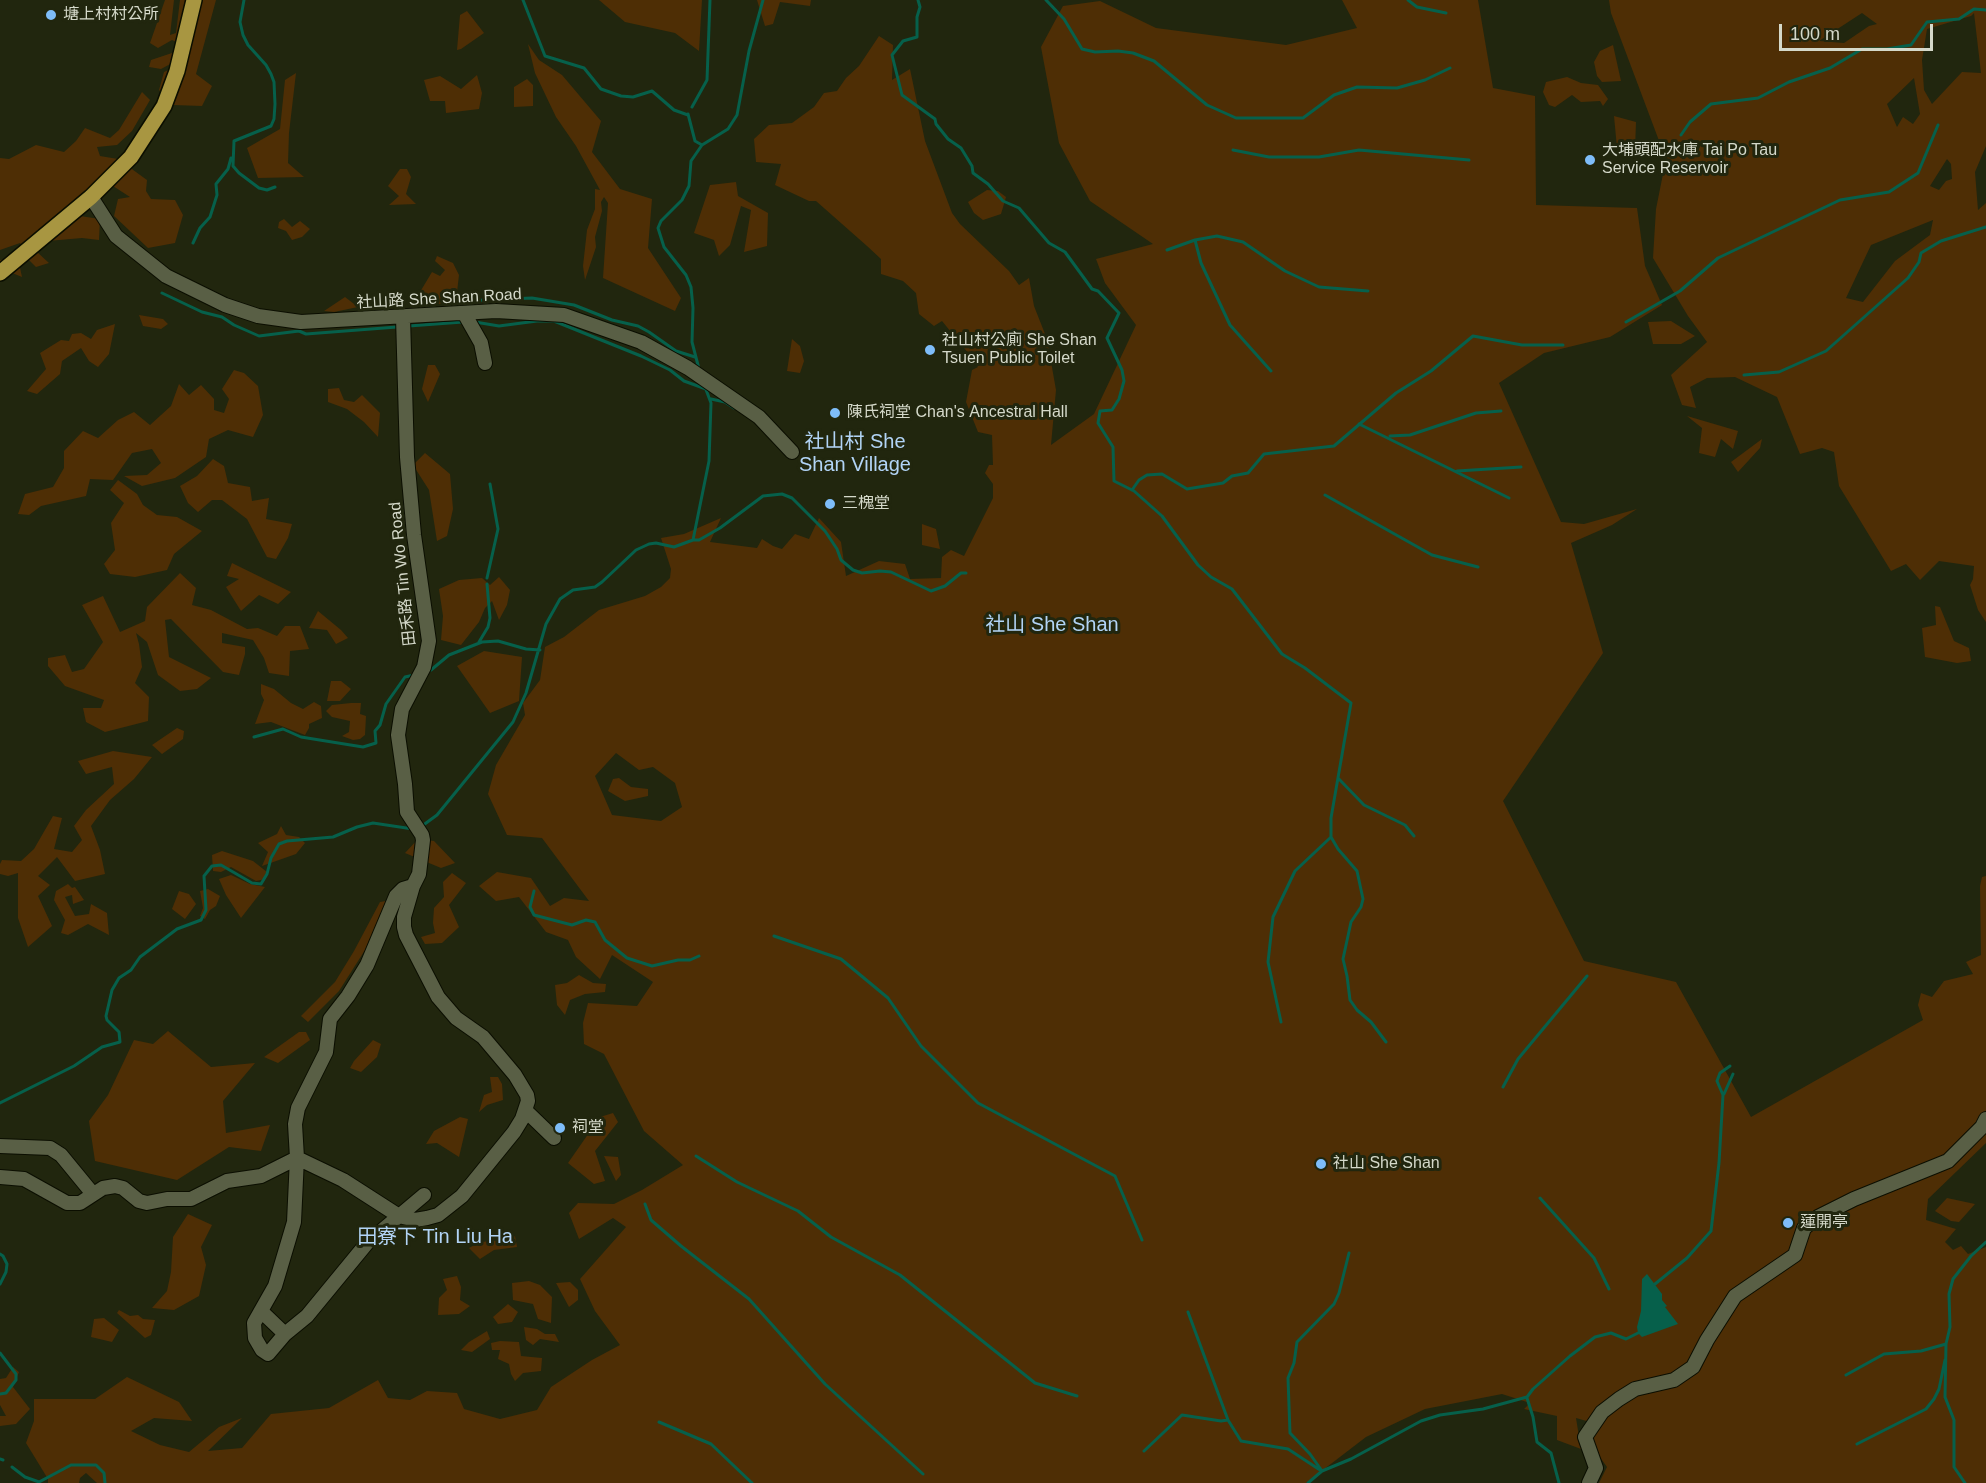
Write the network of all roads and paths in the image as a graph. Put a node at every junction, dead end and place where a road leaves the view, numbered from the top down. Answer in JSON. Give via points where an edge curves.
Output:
{"nodes":[{"id":1,"x":194,"y":0,"type":"edge"},
{"id":2,"x":91,"y":197,"type":"junction"},
{"id":3,"x":0,"y":273,"type":"edge"},
{"id":4,"x":464,"y":313,"type":"junction"},
{"id":5,"x":402,"y":317,"type":"junction"},
{"id":6,"x":485,"y":363,"type":"dead end"},
{"id":7,"x":792,"y":452,"type":"dead end"},
{"id":8,"x":413,"y":886,"type":"junction"},
{"id":9,"x":525,"y":1110,"type":"junction"},
{"id":10,"x":1986,"y":1119,"type":"edge"},
{"id":11,"x":554,"y":1138,"type":"dead end"},
{"id":12,"x":0,"y":1146,"type":"edge"},
{"id":13,"x":297,"y":1158,"type":"junction"},
{"id":14,"x":0,"y":1177,"type":"edge"},
{"id":15,"x":93,"y":1194,"type":"junction"},
{"id":16,"x":424,"y":1195,"type":"dead end"},
{"id":17,"x":399,"y":1216,"type":"junction"},
{"id":18,"x":261,"y":1311,"type":"junction"},
{"id":19,"x":285,"y":1334,"type":"junction"},
{"id":20,"x":1589,"y":1483,"type":"edge"}],
"edges":[{"from":1,"to":2,"type":"main road","via":[[164,106],[131,158]]},
{"from":2,"to":3,"type":"main road"},
{"from":2,"to":5,"type":"street","name":"社山路 She Shan Road","via":[[116,236],[166,276],[225,306],[291,322]]},
{"from":4,"to":5,"type":"street","name":"社山路 She Shan Road"},
{"from":4,"to":6,"type":"street","via":[[481,344]]},
{"from":4,"to":7,"type":"street","name":"社山路 She Shan Road","via":[[519,311],[564,315],[641,342],[711,382],[767,424]]},
{"from":5,"to":8,"type":"street","name":"田禾路 Tin Wo Road","via":[[412,516],[429,634],[428,653],[404,704],[398,735],[407,812],[422,835],[419,874]]},
{"from":8,"to":9,"type":"street","via":[[404,917],[411,945],[443,1004],[483,1037],[514,1074],[528,1098]]},
{"from":8,"to":13,"type":"street","via":[[396,896],[367,965],[330,1019],[326,1052],[296,1116]]},
{"from":9,"to":11,"type":"street"},
{"from":9,"to":17,"type":"street","via":[[514,1132],[450,1208],[415,1220]]},
{"from":10,"to":20,"type":"street","via":[[1948,1161],[1818,1217],[1804,1228],[1795,1255],[1735,1296],[1693,1367],[1674,1380],[1635,1389],[1602,1412],[1585,1437],[1596,1468]]},
{"from":12,"to":15,"type":"street","via":[[50,1148],[62,1155]]},
{"from":13,"to":15,"type":"street","via":[[261,1176],[227,1181],[190,1199],[142,1202],[115,1186]]},
{"from":13,"to":17,"type":"street","via":[[343,1180]]},
{"from":13,"to":18,"type":"street","via":[[294,1222],[275,1286]]},
{"from":14,"to":15,"type":"street","via":[[24,1179],[67,1203],[80,1203]]},
{"from":16,"to":17,"type":"street"},
{"from":17,"to":19,"type":"street","via":[[367,1243],[307,1316]]},
{"from":18,"to":19,"type":"street"},
{"from":18,"to":19,"type":"street","via":[[254,1330],[262,1350],[268,1354]]}]}
